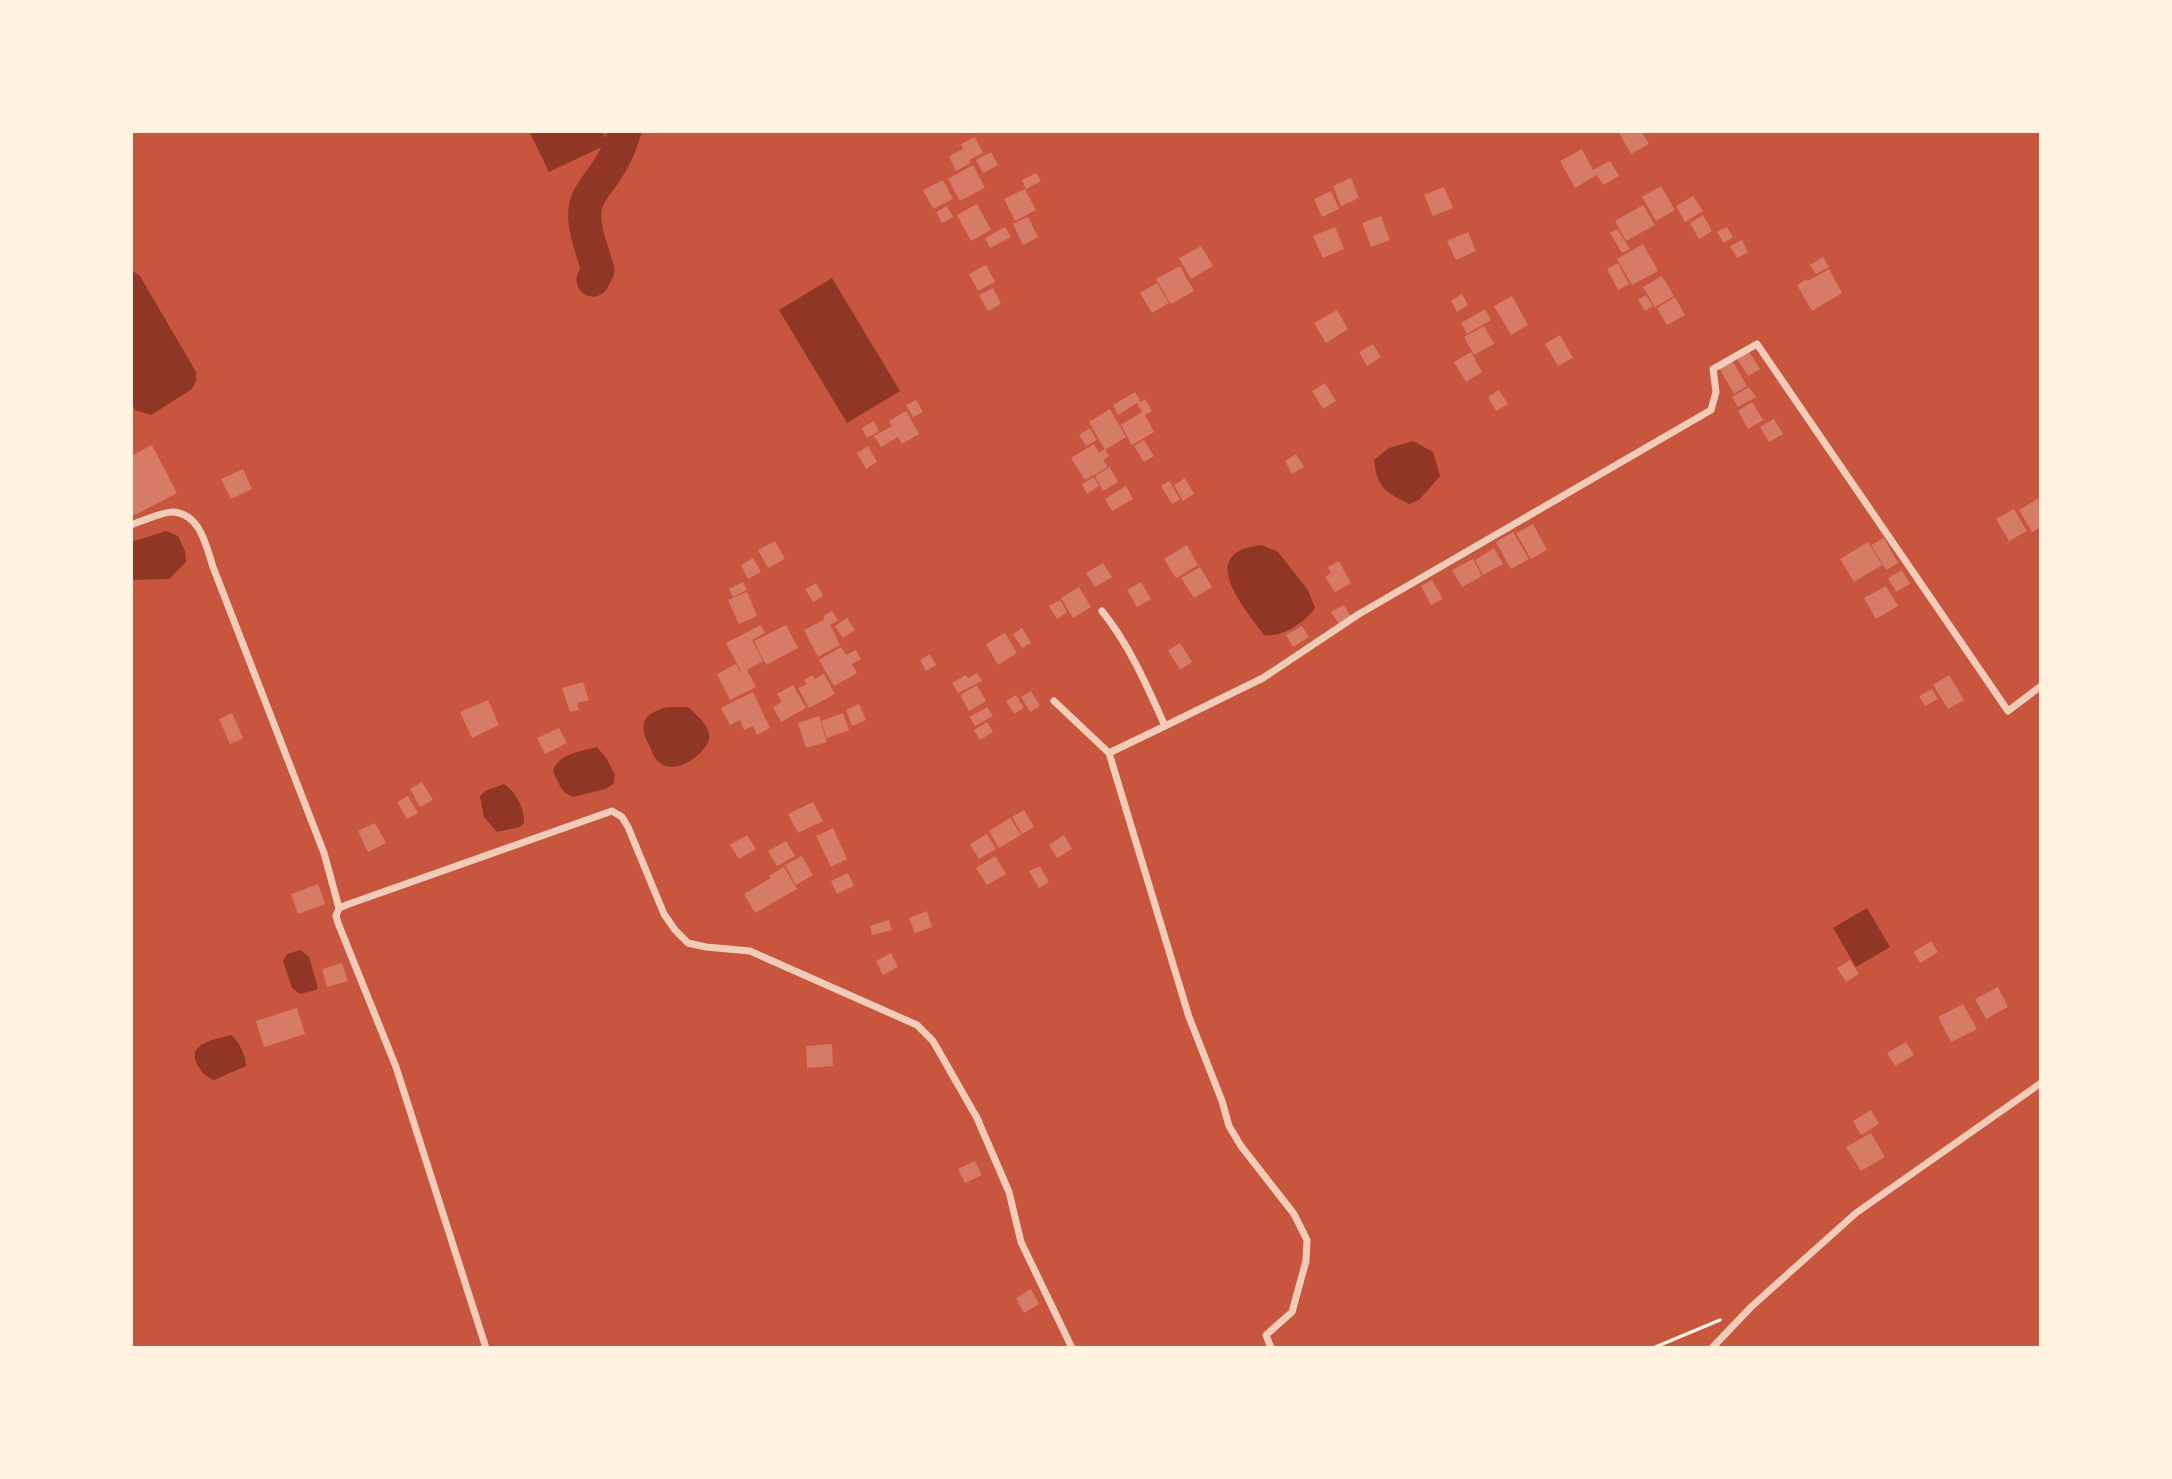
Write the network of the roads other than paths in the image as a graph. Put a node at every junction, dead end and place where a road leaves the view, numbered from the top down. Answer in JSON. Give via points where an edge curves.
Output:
{"nodes":[{"id":1,"x":131,"y":525,"type":"edge"},
{"id":2,"x":1102,"y":611,"type":"dead end"},
{"id":3,"x":2041,"y":686,"type":"edge"},
{"id":4,"x":1054,"y":701,"type":"dead end"},
{"id":5,"x":1165,"y":726,"type":"junction"},
{"id":6,"x":1109,"y":753,"type":"junction"},
{"id":7,"x":339,"y":908,"type":"junction"},
{"id":8,"x":2041,"y":1083,"type":"edge"},
{"id":9,"x":486,"y":1348,"type":"edge"},
{"id":10,"x":1072,"y":1348,"type":"edge"},
{"id":11,"x":1271,"y":1348,"type":"edge"},
{"id":12,"x":1712,"y":1348,"type":"edge"}],
"edges":[{"from":1,"to":7,"type":"street","via":[[172,511],[187,516],[200,530],[324,853]]},
{"from":2,"to":5,"type":"street","via":[[1144,677]]},
{"from":3,"to":5,"type":"street","via":[[2008,711],[1757,344],[1713,369],[1716,392],[1711,410],[1359,614],[1263,678]]},
{"from":4,"to":6,"type":"street"},
{"from":5,"to":6,"type":"street"},
{"from":6,"to":11,"type":"street","via":[[1189,1017],[1229,1126],[1294,1214],[1307,1240],[1298,1296],[1287,1317],[1266,1335]]},
{"from":7,"to":9,"type":"street","via":[[338,923],[396,1068]]},
{"from":7,"to":10,"type":"street","via":[[602,814],[612,811],[622,817],[664,914],[688,943],[763,956],[918,1025],[933,1041],[977,1118],[1009,1192],[1021,1242]]},
{"from":8,"to":12,"type":"street","via":[[1856,1213]]}]}
